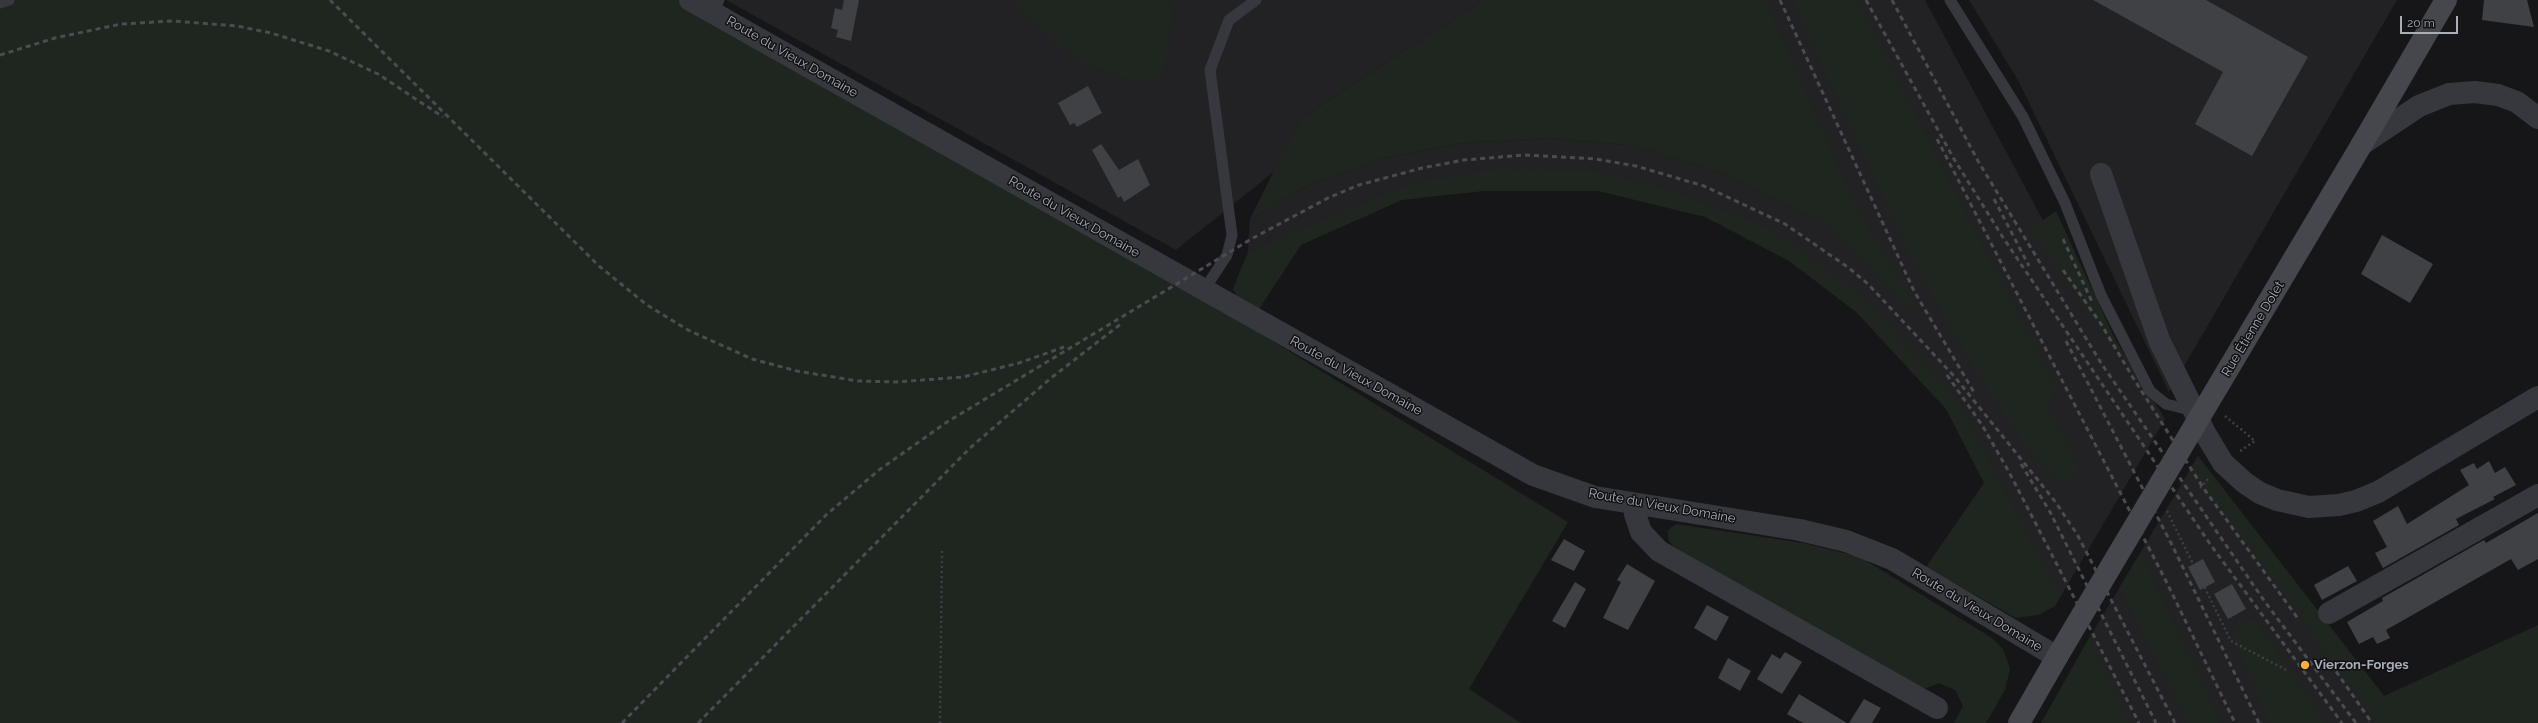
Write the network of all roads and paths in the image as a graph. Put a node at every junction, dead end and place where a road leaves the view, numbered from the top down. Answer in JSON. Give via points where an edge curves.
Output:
{"nodes":[{"id":1,"x":9,"y":0,"type":"edge"},
{"id":2,"x":690,"y":0,"type":"edge"},
{"id":3,"x":1256,"y":0,"type":"edge"},
{"id":4,"x":1950,"y":0,"type":"edge"},
{"id":5,"x":2446,"y":0,"type":"edge"},
{"id":6,"x":0,"y":3,"type":"edge"},
{"id":7,"x":716,"y":6,"type":"edge"},
{"id":8,"x":2538,"y":118,"type":"edge"},
{"id":9,"x":2362,"y":144,"type":"junction"},
{"id":10,"x":2100,"y":174,"type":"dead end"},
{"id":11,"x":1204,"y":290,"type":"junction"},
{"id":12,"x":2537,"y":398,"type":"edge"},
{"id":13,"x":2202,"y":407,"type":"junction"},
{"id":14,"x":2255,"y":441,"type":"dead end"},
{"id":15,"x":2156,"y":489,"type":"junction"},
{"id":16,"x":2538,"y":495,"type":"edge"},
{"id":17,"x":1637,"y":504,"type":"junction"},
{"id":18,"x":942,"y":550,"type":"dead end"},
{"id":19,"x":2329,"y":613,"type":"dead end"},
{"id":20,"x":2057,"y":657,"type":"junction"},
{"id":21,"x":2288,"y":671,"type":"dead end"},
{"id":22,"x":1937,"y":708,"type":"dead end"},
{"id":23,"x":940,"y":723,"type":"edge"},
{"id":24,"x":2019,"y":723,"type":"edge"}],
"edges":[{"from":1,"to":6,"type":"lane"},
{"from":2,"to":7,"type":"street","name":"Route du Vieux Domaine"},
{"from":3,"to":11,"type":"lane","via":[[1229,20],[1210,70],[1232,235],[1227,255]]},
{"from":4,"to":13,"type":"lane","via":[[2023,117],[2065,203],[2101,295],[2150,391],[2166,404]]},
{"from":5,"to":9,"type":"main road","name":"Rue Étienne Dolet"},
{"from":7,"to":11,"type":"street","name":"Route du Vieux Domaine"},
{"from":8,"to":9,"type":"street","via":[[2517,102],[2498,95],[2475,92],[2449,94],[2419,106]]},
{"from":9,"to":13,"type":"main road","name":"Rue Étienne Dolet","bridge":true},
{"from":10,"to":13,"type":"street","via":[[2159,340]]},
{"from":11,"to":17,"type":"street","name":"Route du Vieux Domaine","via":[[1533,475],[1595,497]]},
{"from":12,"to":13,"type":"street","via":[[2378,492],[2356,501],[2309,507],[2277,500],[2245,483],[2223,463]]},
{"from":13,"to":14,"type":"path"},
{"from":13,"to":15,"type":"main road","name":"Rue Étienne Dolet","bridge":true},
{"from":15,"to":20,"type":"main road","name":"Rue Étienne Dolet","bridge":true,"via":[[2084,616]]},
{"from":15,"to":21,"type":"path","via":[[2231,641]]},
{"from":16,"to":19,"type":"street"},
{"from":17,"to":20,"type":"street","name":"Route du Vieux Domaine","via":[[1800,530],[1846,541],[1892,559]]},
{"from":17,"to":22,"type":"street","via":[[1636,514],[1641,532],[1659,551]]},
{"from":18,"to":23,"type":"path"},
{"from":20,"to":24,"type":"main road","name":"Rue Étienne Dolet"}]}
